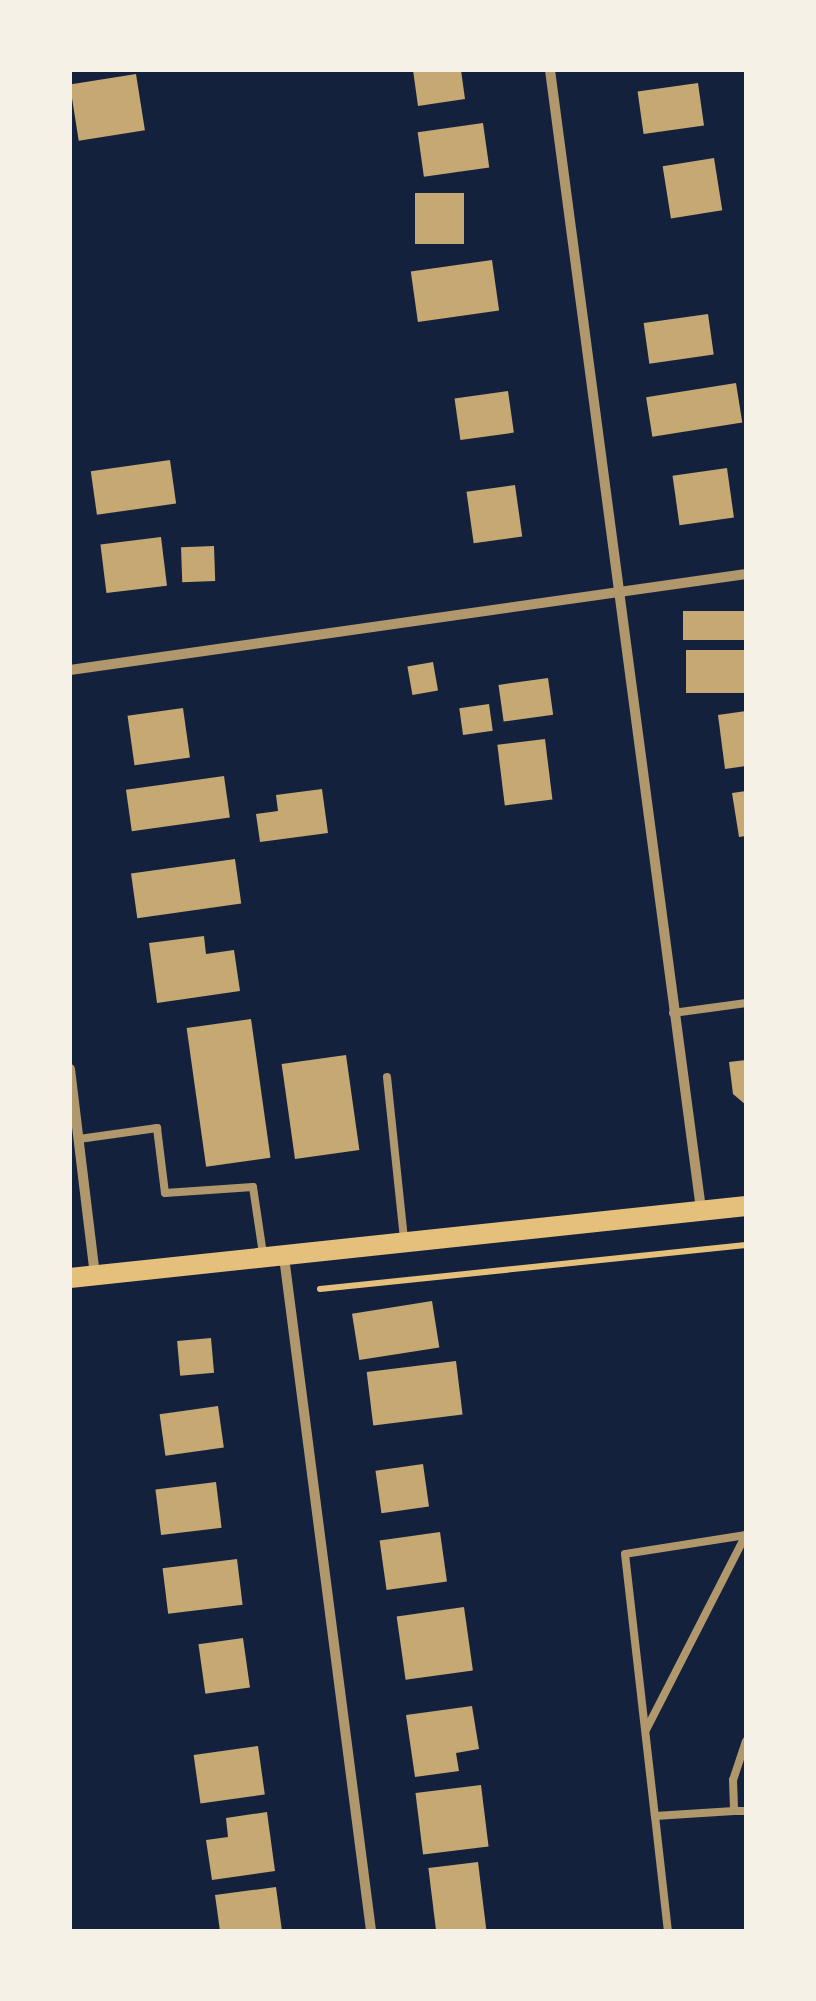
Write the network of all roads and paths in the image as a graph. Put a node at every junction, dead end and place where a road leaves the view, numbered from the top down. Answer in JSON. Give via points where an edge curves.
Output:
{"nodes":[{"id":1,"x":550,"y":70,"type":"edge"},
{"id":2,"x":746,"y":574,"type":"edge"},
{"id":3,"x":621,"y":588,"type":"junction"},
{"id":4,"x":70,"y":670,"type":"edge"},
{"id":5,"x":746,"y":1003,"type":"edge"},
{"id":6,"x":673,"y":1013,"type":"junction"},
{"id":7,"x":70,"y":1069,"type":"edge"},
{"id":8,"x":387,"y":1077,"type":"dead end"},
{"id":9,"x":78,"y":1139,"type":"junction"},
{"id":10,"x":746,"y":1206,"type":"edge"},
{"id":11,"x":701,"y":1210,"type":"junction"},
{"id":12,"x":405,"y":1243,"type":"junction"},
{"id":13,"x":746,"y":1245,"type":"edge"},
{"id":14,"x":274,"y":1258,"type":"junction"},
{"id":15,"x":95,"y":1275,"type":"junction"},
{"id":16,"x":70,"y":1278,"type":"edge"},
{"id":17,"x":320,"y":1289,"type":"dead end"},
{"id":18,"x":646,"y":1730,"type":"junction"},
{"id":19,"x":746,"y":1741,"type":"edge"},
{"id":20,"x":734,"y":1811,"type":"junction"},
{"id":21,"x":746,"y":1811,"type":"edge"},
{"id":22,"x":656,"y":1816,"type":"junction"},
{"id":23,"x":371,"y":1931,"type":"edge"},
{"id":24,"x":668,"y":1931,"type":"edge"}],
"edges":[{"from":1,"to":3,"type":"street"},
{"from":2,"to":3,"type":"street"},
{"from":3,"to":4,"type":"street"},
{"from":3,"to":6,"type":"street"},
{"from":5,"to":6,"type":"lane"},
{"from":6,"to":11,"type":"street"},
{"from":7,"to":9,"type":"street"},
{"from":8,"to":12,"type":"lane"},
{"from":9,"to":14,"type":"lane","via":[[157,1128],[165,1193],[253,1186]]},
{"from":9,"to":15,"type":"street"},
{"from":10,"to":11,"type":"main road"},
{"from":11,"to":12,"type":"main road"},
{"from":12,"to":14,"type":"main road"},
{"from":13,"to":17,"type":"path"},
{"from":14,"to":15,"type":"main road"},
{"from":14,"to":23,"type":"street"},
{"from":15,"to":16,"type":"main road"},
{"from":18,"to":18,"type":"lane","via":[[625,1554],[746,1534],[718,1588]]},
{"from":18,"to":22,"type":"lane"},
{"from":19,"to":20,"type":"lane","via":[[733,1769]]},
{"from":20,"to":21,"type":"lane"},
{"from":20,"to":22,"type":"lane"},
{"from":22,"to":24,"type":"lane"}]}
